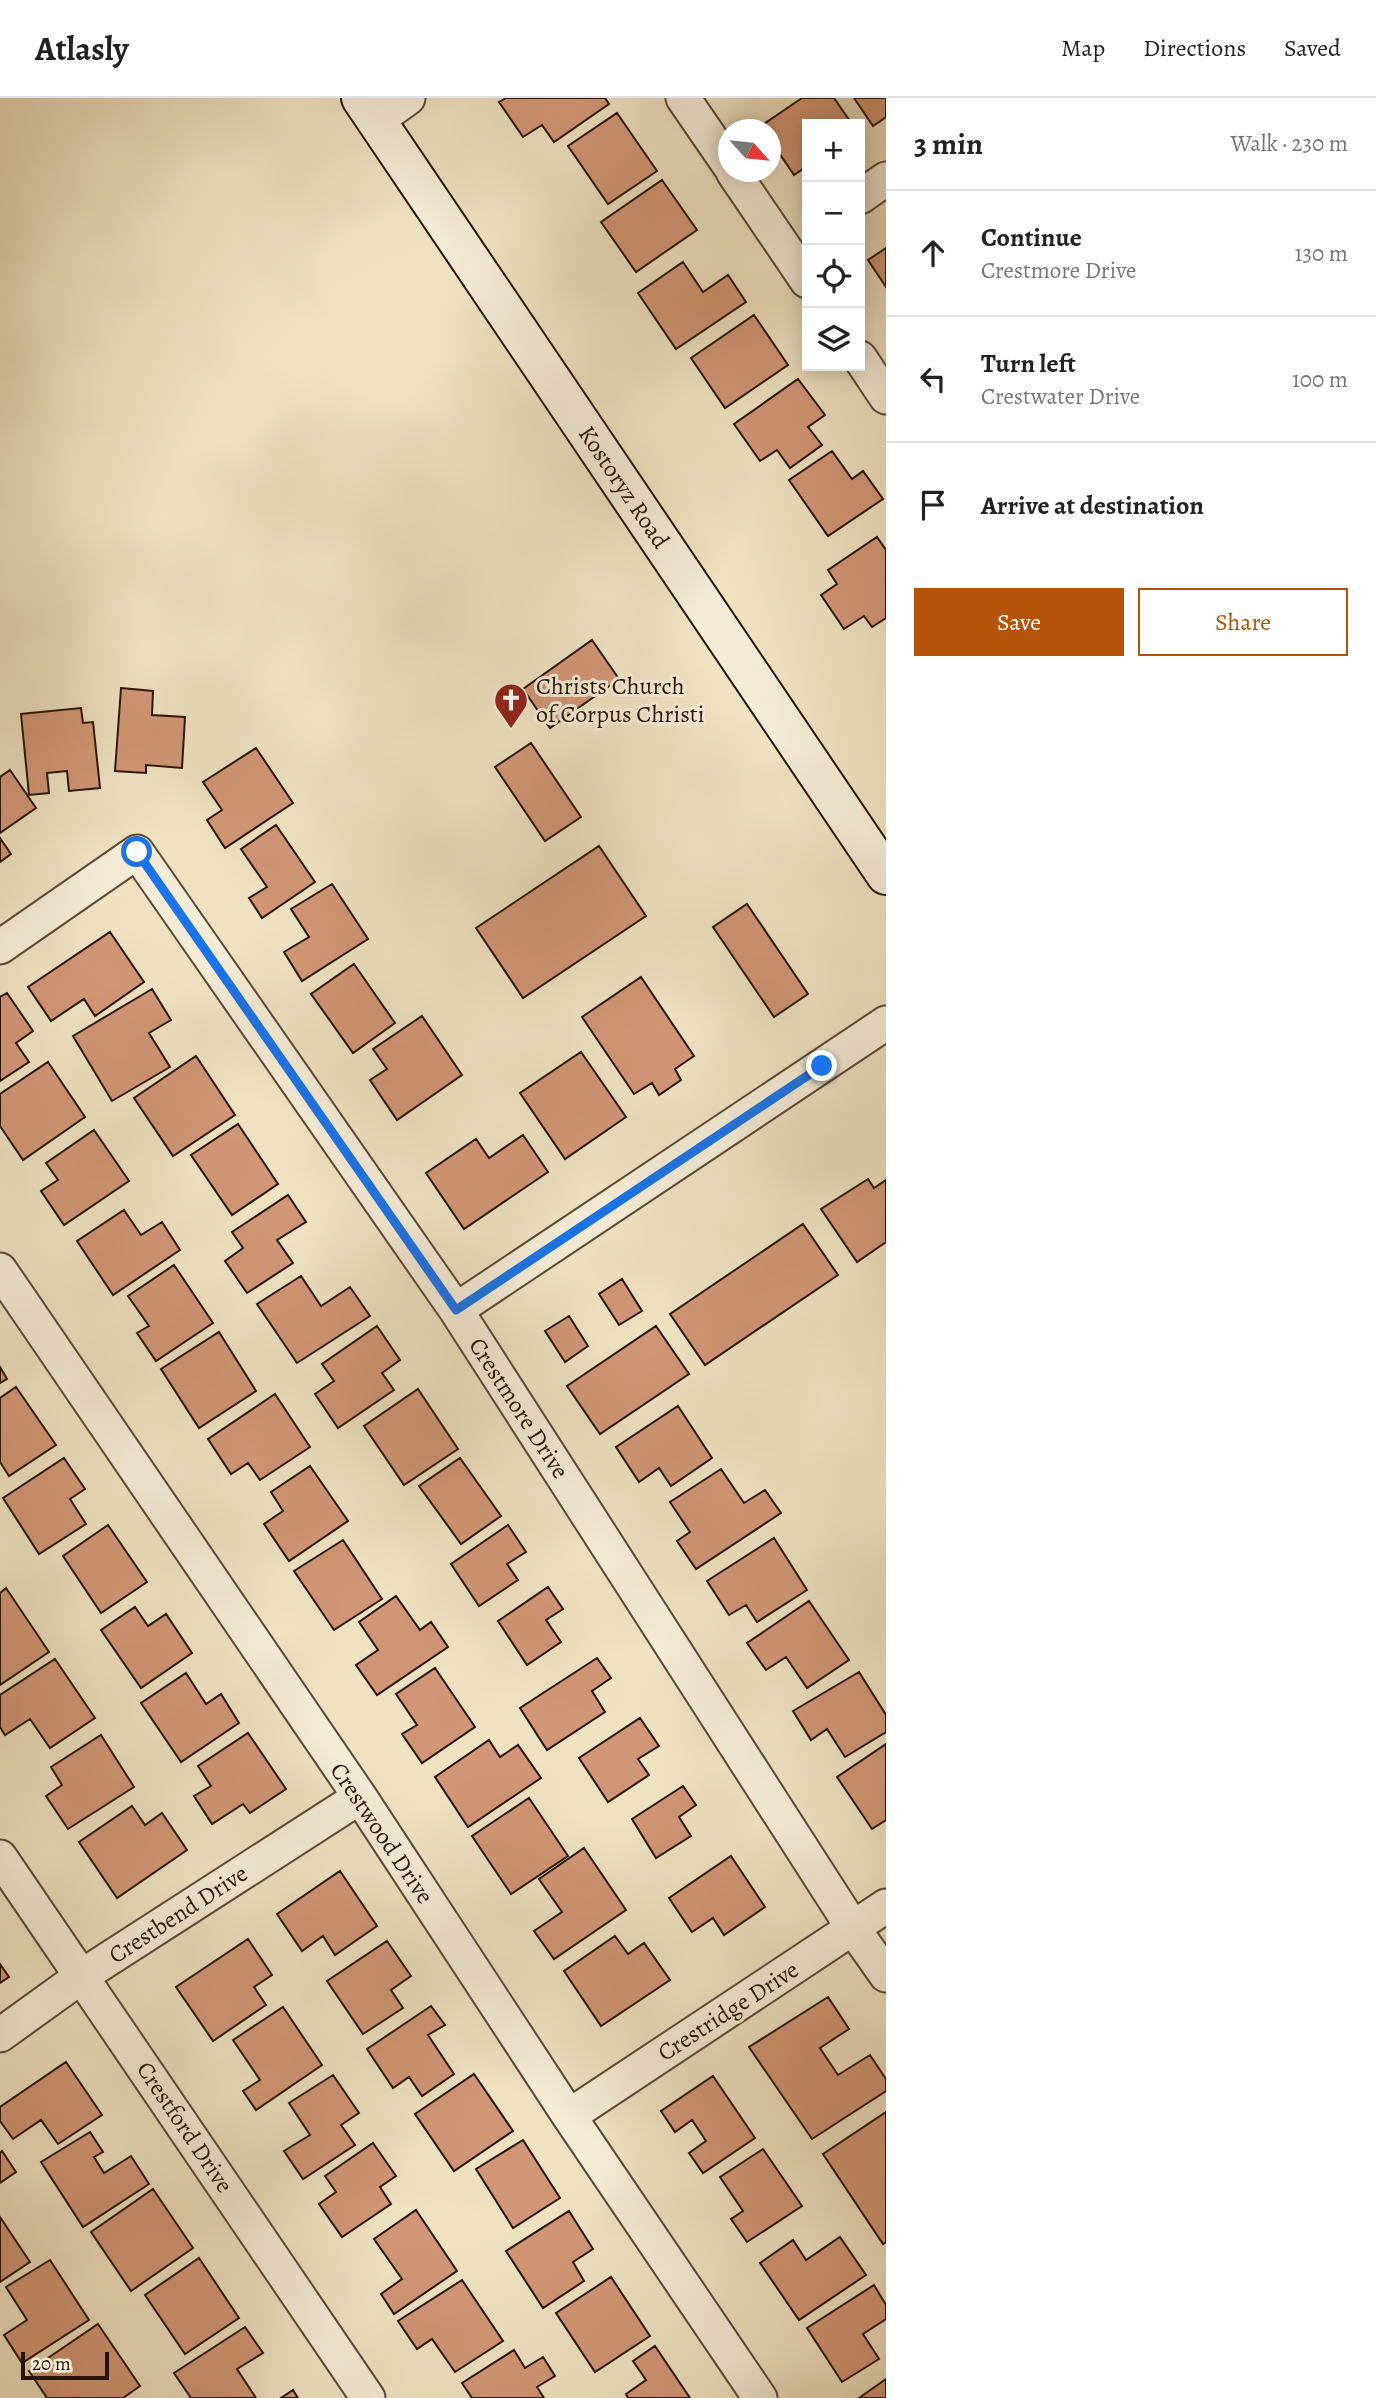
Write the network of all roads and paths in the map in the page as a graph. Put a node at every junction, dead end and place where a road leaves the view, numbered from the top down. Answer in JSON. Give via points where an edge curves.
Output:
{"nodes":[{"id":1,"x":408,"y":98,"type":"edge"},
{"id":2,"x":683,"y":98,"type":"edge"},
{"id":3,"x":369,"y":109,"type":"edge"},
{"id":4,"x":718,"y":149,"type":"edge"},
{"id":5,"x":886,"y":179,"type":"edge"},
{"id":6,"x":742,"y":182,"type":"edge"},
{"id":7,"x":865,"y":194,"type":"edge"},
{"id":8,"x":796,"y":241,"type":"edge"},
{"id":9,"x":802,"y":263,"type":"edge"},
{"id":10,"x":865,"y":366,"type":"edge"},
{"id":11,"x":886,"y":397,"type":"edge"},
{"id":12,"x":886,"y":875,"type":"edge"},
{"id":13,"x":0,"y":947,"type":"edge"},
{"id":14,"x":886,"y":1023,"type":"edge"},
{"id":15,"x":0,"y":1270,"type":"edge"},
{"id":16,"x":456,"y":1310,"type":"junction"},
{"id":17,"x":360,"y":1797,"type":"junction"},
{"id":18,"x":0,"y":1857,"type":"edge"},
{"id":19,"x":886,"y":1906,"type":"edge"},
{"id":20,"x":853,"y":1928,"type":"junction"},
{"id":21,"x":886,"y":1975,"type":"edge"},
{"id":22,"x":82,"y":1976,"type":"junction"},
{"id":23,"x":0,"y":2035,"type":"edge"},
{"id":24,"x":569,"y":2116,"type":"junction"},
{"id":25,"x":368,"y":2398,"type":"edge"},
{"id":26,"x":760,"y":2398,"type":"edge"}],
"edges":[{"from":1,"to":3,"type":"street"},
{"from":2,"to":4,"type":"street"},
{"from":3,"to":12,"type":"main road","name":"Kostoryz Road"},
{"from":5,"to":7,"type":"street"},
{"from":6,"to":8,"type":"street"},
{"from":8,"to":9,"type":"street"},
{"from":10,"to":11,"type":"street"},
{"from":13,"to":16,"type":"street","name":"Crestmore Drive","via":[[137,852]]},
{"from":14,"to":16,"type":"street"},
{"from":15,"to":17,"type":"street","name":"Crestwood Drive"},
{"from":16,"to":20,"type":"street","name":"Crestmore Drive"},
{"from":17,"to":22,"type":"street","name":"Crestbend Drive"},
{"from":17,"to":24,"type":"street","name":"Crestwood Drive"},
{"from":18,"to":22,"type":"street","name":"Crestford Drive"},
{"from":19,"to":20,"type":"street","name":"Crestridge Drive"},
{"from":20,"to":21,"type":"street","name":"Crestmore Drive"},
{"from":20,"to":24,"type":"street","name":"Crestridge Drive"},
{"from":22,"to":23,"type":"street","name":"Crestbend Drive"},
{"from":22,"to":25,"type":"street","name":"Crestford Drive"},
{"from":24,"to":26,"type":"street","name":"Crestwood Drive"}]}
